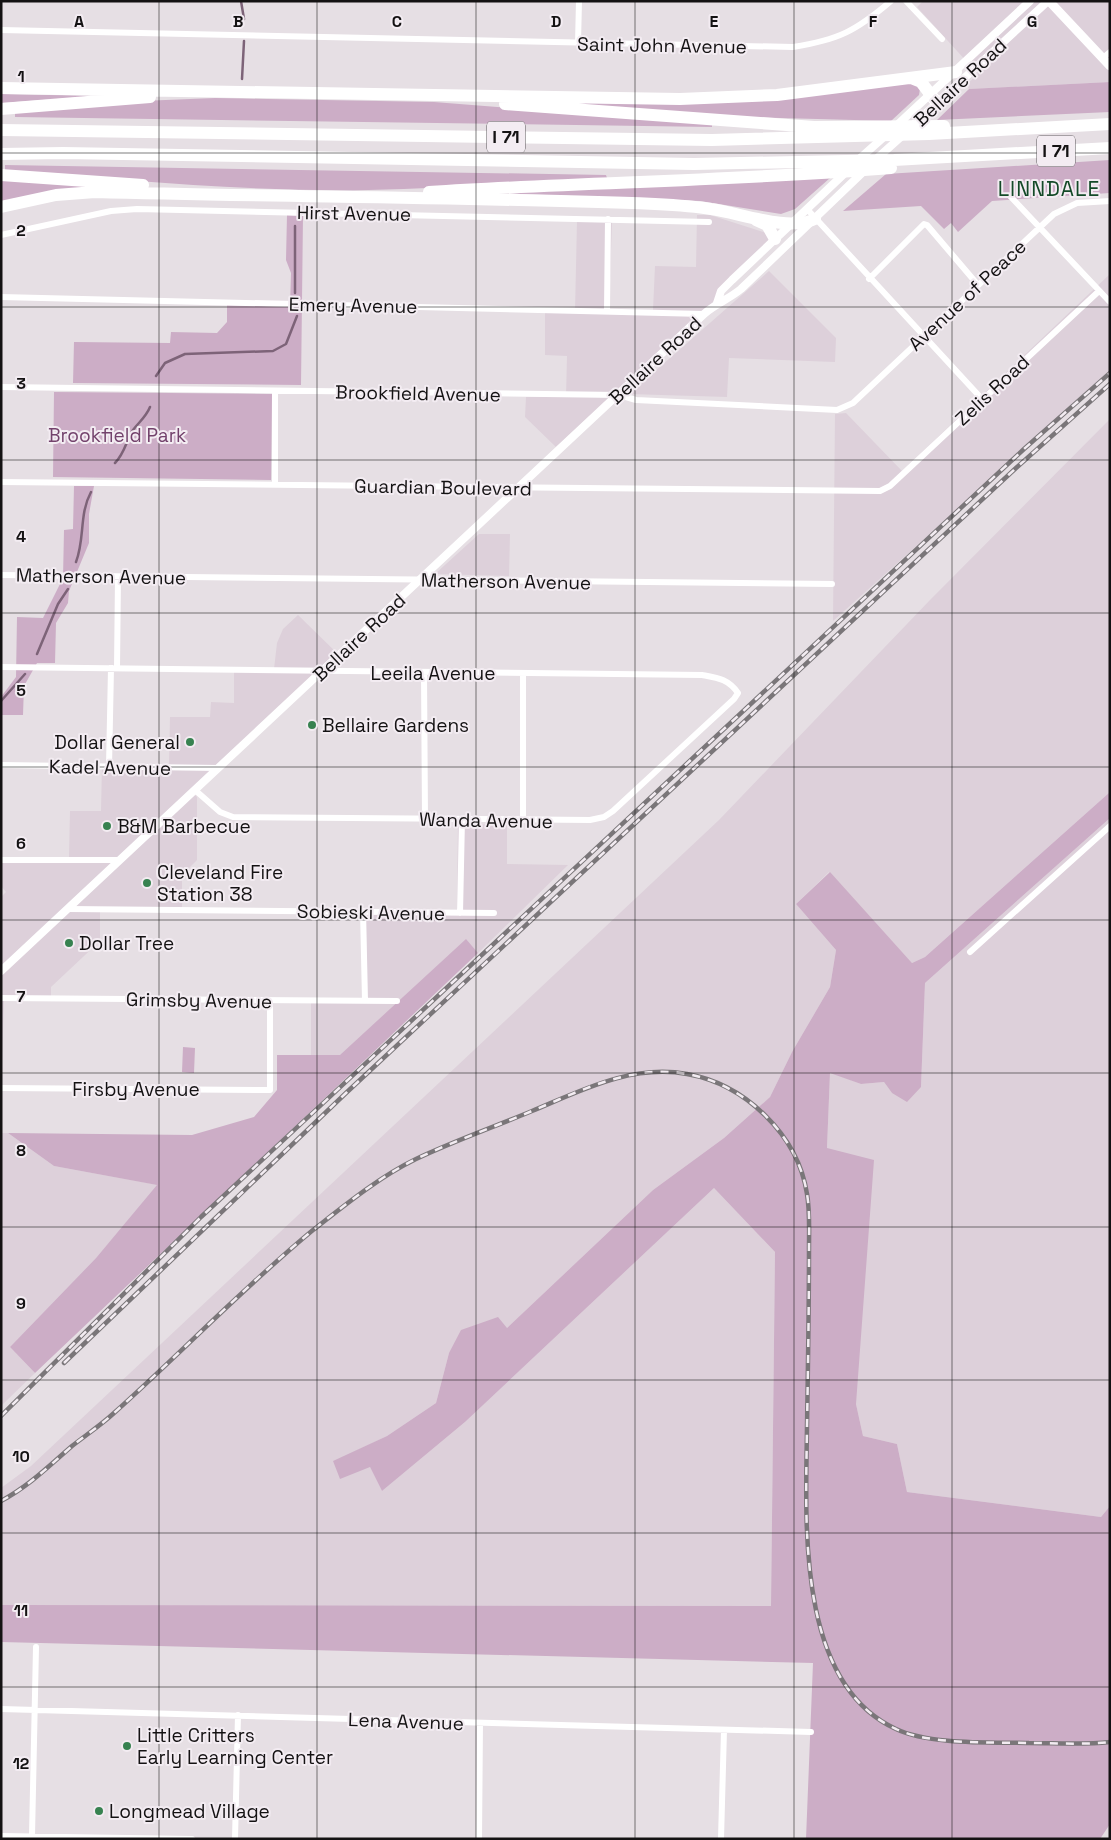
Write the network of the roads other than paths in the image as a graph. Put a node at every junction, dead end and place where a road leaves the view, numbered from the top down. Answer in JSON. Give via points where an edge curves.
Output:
{"nodes":[{"id":1,"x":579,"y":1,"type":"edge"},
{"id":2,"x":891,"y":1,"type":"edge"},
{"id":3,"x":906,"y":1,"type":"edge"},
{"id":4,"x":1030,"y":1,"type":"edge"},
{"id":5,"x":1048,"y":1,"type":"edge"},
{"id":6,"x":1,"y":30,"type":"edge"},
{"id":7,"x":942,"y":39,"type":"dead end"},
{"id":8,"x":578,"y":43,"type":"junction"},
{"id":9,"x":1106,"y":55,"type":"edge"},
{"id":10,"x":1110,"y":66,"type":"edge"},
{"id":11,"x":956,"y":72,"type":"junction"},
{"id":12,"x":910,"y":78,"type":"junction"},
{"id":13,"x":1,"y":88,"type":"edge"},
{"id":14,"x":200,"y":92,"type":"junction"},
{"id":15,"x":425,"y":96,"type":"junction"},
{"id":16,"x":934,"y":98,"type":"junction"},
{"id":17,"x":1,"y":109,"type":"edge"},
{"id":18,"x":1110,"y":124,"type":"edge"},
{"id":19,"x":1010,"y":129,"type":"junction"},
{"id":20,"x":1,"y":130,"type":"edge"},
{"id":21,"x":1110,"y":148,"type":"edge"},
{"id":22,"x":1,"y":154,"type":"edge"},
{"id":23,"x":1002,"y":154,"type":"junction"},
{"id":24,"x":1,"y":175,"type":"edge"},
{"id":25,"x":273,"y":195,"type":"junction"},
{"id":26,"x":359,"y":196,"type":"junction"},
{"id":27,"x":1010,"y":196,"type":"dead end"},
{"id":28,"x":1110,"y":201,"type":"edge"},
{"id":29,"x":1,"y":207,"type":"edge"},
{"id":30,"x":739,"y":214,"type":"junction"},
{"id":31,"x":811,"y":214,"type":"junction"},
{"id":32,"x":608,"y":219,"type":"junction"},
{"id":33,"x":709,"y":222,"type":"dead end"},
{"id":34,"x":791,"y":224,"type":"junction"},
{"id":35,"x":1040,"y":227,"type":"junction"},
{"id":36,"x":1,"y":235,"type":"edge"},
{"id":37,"x":775,"y":239,"type":"junction"},
{"id":38,"x":869,"y":279,"type":"junction"},
{"id":39,"x":978,"y":285,"type":"junction"},
{"id":40,"x":1098,"y":291,"type":"junction"},
{"id":41,"x":1,"y":297,"type":"edge"},
{"id":42,"x":1110,"y":302,"type":"edge"},
{"id":43,"x":717,"y":303,"type":"junction"},
{"id":44,"x":607,"y":311,"type":"junction"},
{"id":45,"x":704,"y":314,"type":"junction"},
{"id":46,"x":923,"y":336,"type":"junction"},
{"id":47,"x":1,"y":388,"type":"edge"},
{"id":48,"x":275,"y":391,"type":"junction"},
{"id":49,"x":619,"y":395,"type":"junction"},
{"id":50,"x":982,"y":399,"type":"junction"},
{"id":51,"x":834,"y":410,"type":"joint"},
{"id":52,"x":1,"y":482,"type":"edge"},
{"id":53,"x":275,"y":484,"type":"junction"},
{"id":54,"x":518,"y":488,"type":"junction"},
{"id":55,"x":885,"y":489,"type":"joint"},
{"id":56,"x":1,"y":575,"type":"edge"},
{"id":57,"x":118,"y":577,"type":"junction"},
{"id":58,"x":419,"y":580,"type":"junction"},
{"id":59,"x":832,"y":584,"type":"dead end"},
{"id":60,"x":1,"y":667,"type":"edge"},
{"id":61,"x":114,"y":668,"type":"junction"},
{"id":62,"x":323,"y":672,"type":"junction"},
{"id":63,"x":424,"y":673,"type":"junction"},
{"id":64,"x":522,"y":673,"type":"junction"},
{"id":65,"x":738,"y":694,"type":"joint"},
{"id":66,"x":1,"y":766,"type":"edge"},
{"id":67,"x":110,"y":767,"type":"junction"},
{"id":68,"x":219,"y":768,"type":"junction"},
{"id":69,"x":195,"y":790,"type":"junction"},
{"id":70,"x":425,"y":819,"type":"junction"},
{"id":71,"x":462,"y":819,"type":"junction"},
{"id":72,"x":523,"y":820,"type":"junction"},
{"id":73,"x":1110,"y":826,"type":"edge"},
{"id":74,"x":1,"y":860,"type":"edge"},
{"id":75,"x":118,"y":860,"type":"junction"},
{"id":76,"x":68,"y":909,"type":"junction"},
{"id":77,"x":363,"y":911,"type":"junction"},
{"id":78,"x":460,"y":913,"type":"junction"},
{"id":79,"x":494,"y":913,"type":"dead end"},
{"id":80,"x":970,"y":952,"type":"dead end"},
{"id":81,"x":1,"y":971,"type":"edge"},
{"id":82,"x":1,"y":998,"type":"edge"},
{"id":83,"x":270,"y":1000,"type":"junction"},
{"id":84,"x":365,"y":1000,"type":"junction"},
{"id":85,"x":397,"y":1000,"type":"dead end"},
{"id":86,"x":1,"y":1088,"type":"edge"},
{"id":87,"x":36,"y":1647,"type":"dead end"},
{"id":88,"x":1,"y":1709,"type":"edge"},
{"id":89,"x":34,"y":1710,"type":"junction"},
{"id":90,"x":238,"y":1714,"type":"junction"},
{"id":91,"x":480,"y":1723,"type":"junction"},
{"id":92,"x":724,"y":1730,"type":"junction"},
{"id":93,"x":811,"y":1732,"type":"dead end"},
{"id":94,"x":1,"y":1836,"type":"edge"},
{"id":95,"x":32,"y":1836,"type":"junction"},
{"id":96,"x":192,"y":1839,"type":"edge"},
{"id":97,"x":235,"y":1839,"type":"edge"},
{"id":98,"x":478,"y":1839,"type":"edge"},
{"id":99,"x":721,"y":1839,"type":"edge"}],
"edges":[{"from":1,"to":8,"type":"street"},
{"from":2,"to":8,"type":"street","name":"Saint John Avenue","via":[[846,34],[793,48]]},
{"from":3,"to":7,"type":"street"},
{"from":4,"to":11,"type":"street","name":"Bellaire Road"},
{"from":5,"to":9,"type":"main road"},
{"from":5,"to":16,"type":"street","name":"Bellaire Road"},
{"from":6,"to":8,"type":"street","name":"Saint John Avenue"},
{"from":9,"to":10,"type":"main road"},
{"from":11,"to":12,"type":"highway"},
{"from":11,"to":16,"type":"street","name":"Bellaire Road"},
{"from":12,"to":15,"type":"highway","via":[[825,90],[725,98]]},
{"from":12,"to":16,"type":"highway","via":[[921,82]]},
{"from":13,"to":14,"type":"highway"},
{"from":14,"to":15,"type":"highway"},
{"from":14,"to":17,"type":"highway"},
{"from":15,"to":19,"type":"highway","via":[[749,124]]},
{"from":16,"to":31,"type":"street","name":"Bellaire Road","via":[[830,204]]},
{"from":16,"to":31,"type":"street","name":"Bellaire Road","via":[[818,198]]},
{"from":18,"to":19,"type":"highway","number":"I 71"},
{"from":19,"to":20,"type":"highway","number":"I 71","via":[[712,140]]},
{"from":21,"to":23,"type":"highway","number":"I 71"},
{"from":22,"to":23,"type":"highway","number":"I 71","via":[[694,164]]},
{"from":23,"to":26,"type":"highway","via":[[822,174],[574,183]]},
{"from":24,"to":25,"type":"highway"},
{"from":25,"to":26,"type":"highway"},
{"from":25,"to":29,"type":"highway","via":[[79,192]]},
{"from":26,"to":30,"type":"highway","via":[[689,206]]},
{"from":27,"to":35,"type":"street"},
{"from":28,"to":35,"type":"street","name":"Avenue of Peace","via":[[1072,204]]},
{"from":30,"to":34,"type":"highway"},
{"from":30,"to":37,"type":"highway","via":[[764,223]]},
{"from":31,"to":34,"type":"highway","via":[[805,224]]},
{"from":31,"to":38,"type":"street"},
{"from":31,"to":43,"type":"street","name":"Bellaire Road","via":[[741,289]]},
{"from":32,"to":33,"type":"street","name":"Hirst Avenue"},
{"from":32,"to":36,"type":"street","name":"Hirst Avenue","via":[[137,209],[111,211]]},
{"from":32,"to":44,"type":"street"},
{"from":34,"to":37,"type":"street","name":"Bellaire Road"},
{"from":35,"to":39,"type":"street","name":"Avenue of Peace"},
{"from":35,"to":40,"type":"street"},
{"from":37,"to":43,"type":"street","name":"Bellaire Road","via":[[721,292]]},
{"from":38,"to":39,"type":"street","via":[[924,224]]},
{"from":38,"to":46,"type":"street"},
{"from":39,"to":46,"type":"street","name":"Avenue of Peace"},
{"from":40,"to":42,"type":"street"},
{"from":40,"to":50,"type":"street","name":"Zelis Road"},
{"from":41,"to":44,"type":"street","name":"Emery Avenue"},
{"from":43,"to":45,"type":"street","name":"Bellaire Road"},
{"from":44,"to":45,"type":"street","name":"Emery Avenue"},
{"from":45,"to":49,"type":"street","name":"Bellaire Road"},
{"from":46,"to":50,"type":"street"},
{"from":46,"to":51,"type":"street","name":"Avenue of Peace","via":[[849,406]]},
{"from":47,"to":48,"type":"street","name":"Brookfield Avenue"},
{"from":48,"to":49,"type":"street","name":"Brookfield Avenue"},
{"from":48,"to":53,"type":"street"},
{"from":49,"to":51,"type":"street","name":"Brookfield Avenue","via":[[636,400]]},
{"from":49,"to":54,"type":"street","name":"Bellaire Road"},
{"from":50,"to":55,"type":"street","name":"Zelis Road"},
{"from":52,"to":53,"type":"street","name":"Guardian Boulevard"},
{"from":53,"to":54,"type":"street","name":"Guardian Boulevard"},
{"from":54,"to":55,"type":"street","name":"Guardian Boulevard"},
{"from":54,"to":58,"type":"street","name":"Bellaire Road"},
{"from":56,"to":57,"type":"street","name":"Matherson Avenue"},
{"from":57,"to":58,"type":"street","name":"Matherson Avenue"},
{"from":57,"to":61,"type":"street"},
{"from":58,"to":59,"type":"street","name":"Matherson Avenue"},
{"from":58,"to":62,"type":"street","name":"Bellaire Road"},
{"from":60,"to":61,"type":"street","name":"Leeila Avenue"},
{"from":61,"to":62,"type":"street","name":"Leeila Avenue"},
{"from":61,"to":67,"type":"street"},
{"from":62,"to":63,"type":"street","name":"Leeila Avenue"},
{"from":62,"to":68,"type":"street","name":"Bellaire Road"},
{"from":63,"to":64,"type":"street","name":"Leeila Avenue"},
{"from":63,"to":70,"type":"street"},
{"from":64,"to":65,"type":"street","name":"Leeila Avenue","via":[[702,675],[731,683]]},
{"from":64,"to":72,"type":"street"},
{"from":65,"to":72,"type":"street","name":"Wanda Avenue","via":[[604,817]]},
{"from":66,"to":67,"type":"street","name":"Kadel Avenue"},
{"from":67,"to":68,"type":"street","name":"Kadel Avenue"},
{"from":68,"to":69,"type":"street","name":"Bellaire Road"},
{"from":69,"to":70,"type":"street","name":"Wanda Avenue","via":[[220,812],[234,817]]},
{"from":69,"to":75,"type":"street","name":"Bellaire Road"},
{"from":70,"to":71,"type":"street","name":"Wanda Avenue"},
{"from":71,"to":72,"type":"street","name":"Wanda Avenue"},
{"from":71,"to":78,"type":"street"},
{"from":73,"to":80,"type":"street"},
{"from":74,"to":75,"type":"street"},
{"from":75,"to":76,"type":"street","name":"Bellaire Road"},
{"from":76,"to":77,"type":"street","name":"Sobieski Avenue"},
{"from":76,"to":81,"type":"street","name":"Bellaire Road"},
{"from":77,"to":78,"type":"street","name":"Sobieski Avenue"},
{"from":77,"to":84,"type":"street"},
{"from":78,"to":79,"type":"street","name":"Sobieski Avenue"},
{"from":82,"to":83,"type":"street","name":"Grimsby Avenue"},
{"from":83,"to":84,"type":"street","name":"Grimsby Avenue"},
{"from":83,"to":86,"type":"street","name":"Firsby Avenue","via":[[270,1090]]},
{"from":84,"to":85,"type":"street","name":"Grimsby Avenue"},
{"from":87,"to":89,"type":"street"},
{"from":88,"to":89,"type":"street","name":"Lena Avenue"},
{"from":89,"to":90,"type":"street","name":"Lena Avenue"},
{"from":89,"to":95,"type":"street"},
{"from":90,"to":91,"type":"street","name":"Lena Avenue"},
{"from":90,"to":97,"type":"street"},
{"from":91,"to":92,"type":"street","name":"Lena Avenue"},
{"from":91,"to":98,"type":"street"},
{"from":92,"to":93,"type":"street","name":"Lena Avenue"},
{"from":92,"to":99,"type":"street"},
{"from":94,"to":95,"type":"street"},
{"from":95,"to":96,"type":"street"}]}
